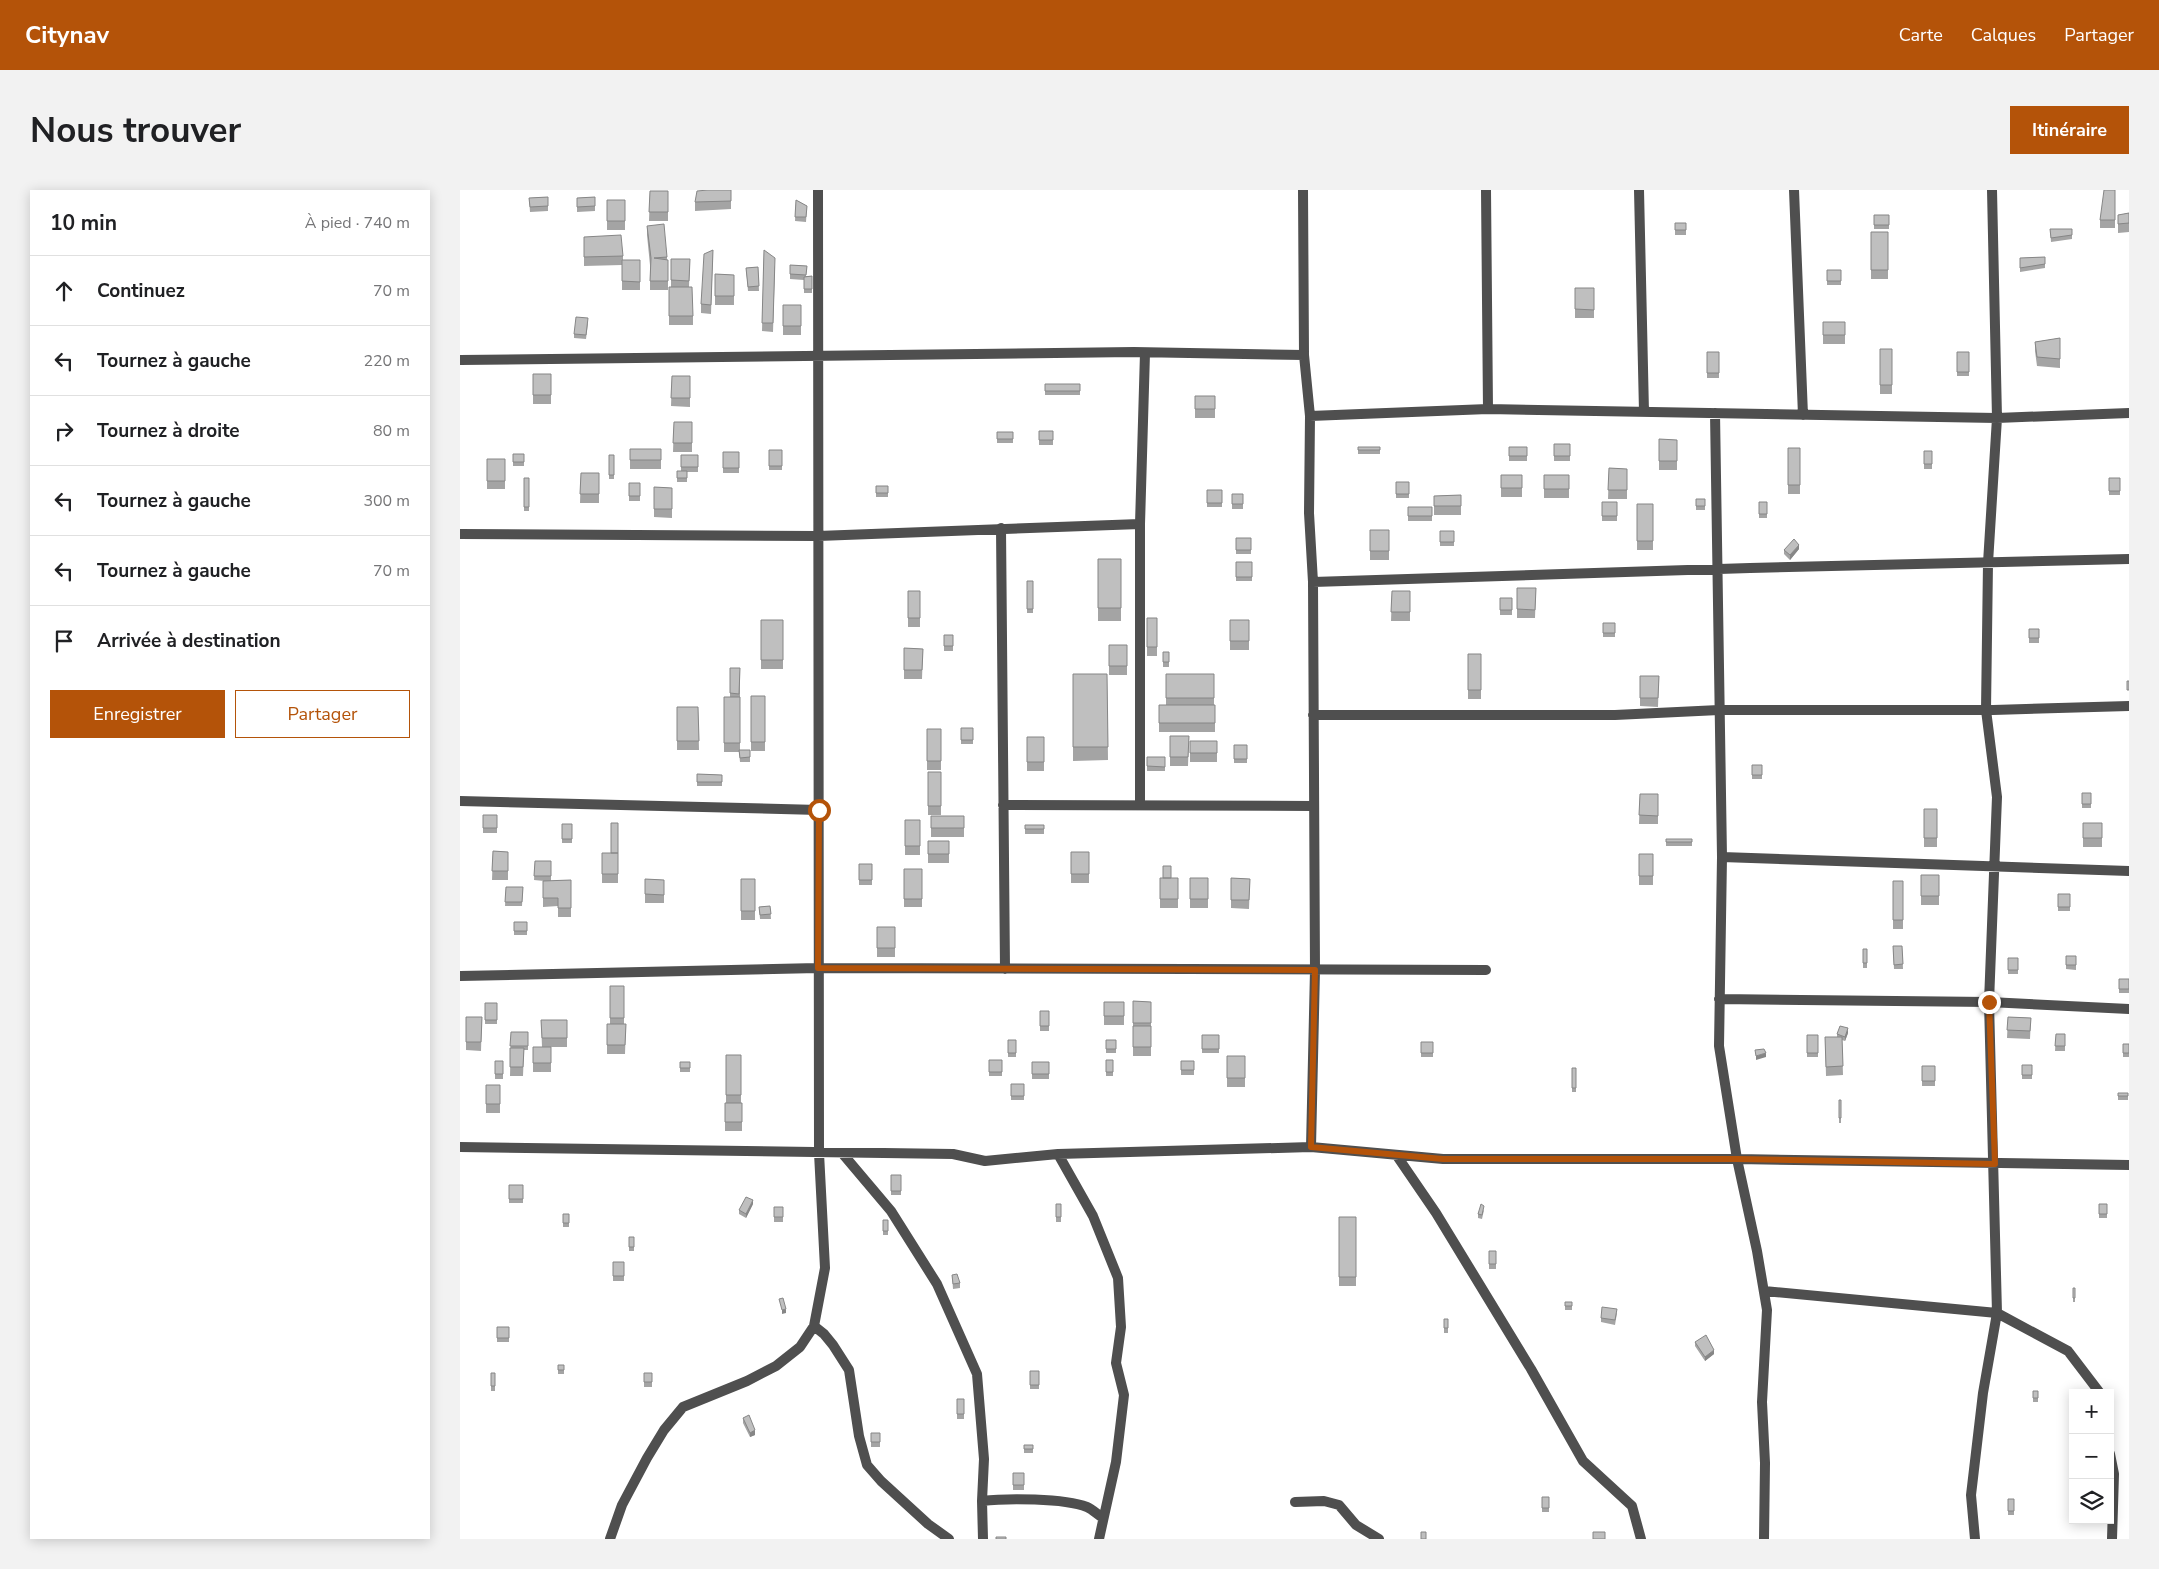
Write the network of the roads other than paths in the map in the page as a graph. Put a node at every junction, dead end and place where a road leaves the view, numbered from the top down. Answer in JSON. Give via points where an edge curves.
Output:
{"nodes":[{"id":1,"x":818,"y":190,"type":"edge"},
{"id":2,"x":1303,"y":190,"type":"edge"},
{"id":3,"x":1486,"y":190,"type":"edge"},
{"id":4,"x":1639,"y":190,"type":"edge"},
{"id":5,"x":1794,"y":190,"type":"edge"},
{"id":6,"x":1992,"y":190,"type":"edge"},
{"id":7,"x":1145,"y":352,"type":"junction"},
{"id":8,"x":1304,"y":354,"type":"junction"},
{"id":9,"x":817,"y":356,"type":"junction"},
{"id":10,"x":460,"y":360,"type":"edge"},
{"id":11,"x":1488,"y":409,"type":"junction"},
{"id":12,"x":1644,"y":412,"type":"junction"},
{"id":13,"x":1716,"y":413,"type":"junction"},
{"id":14,"x":2129,"y":413,"type":"edge"},
{"id":15,"x":1803,"y":415,"type":"junction"},
{"id":16,"x":1310,"y":416,"type":"junction"},
{"id":17,"x":1997,"y":418,"type":"junction"},
{"id":18,"x":1140,"y":524,"type":"junction"},
{"id":19,"x":1001,"y":528,"type":"junction"},
{"id":20,"x":460,"y":534,"type":"edge"},
{"id":21,"x":818,"y":536,"type":"junction"},
{"id":22,"x":2129,"y":559,"type":"edge"},
{"id":23,"x":1988,"y":562,"type":"junction"},
{"id":24,"x":1717,"y":569,"type":"junction"},
{"id":25,"x":1313,"y":582,"type":"junction"},
{"id":26,"x":2129,"y":706,"type":"edge"},
{"id":27,"x":1718,"y":710,"type":"junction"},
{"id":28,"x":1986,"y":710,"type":"junction"},
{"id":29,"x":1312,"y":715,"type":"junction"},
{"id":30,"x":460,"y":801,"type":"edge"},
{"id":31,"x":1003,"y":805,"type":"junction"},
{"id":32,"x":1140,"y":806,"type":"junction"},
{"id":33,"x":1314,"y":806,"type":"junction"},
{"id":34,"x":819,"y":810,"type":"junction"},
{"id":35,"x":1722,"y":857,"type":"junction"},
{"id":36,"x":1994,"y":866,"type":"junction"},
{"id":37,"x":2129,"y":871,"type":"edge"},
{"id":38,"x":818,"y":968,"type":"junction"},
{"id":39,"x":1005,"y":968,"type":"junction"},
{"id":40,"x":1315,"y":970,"type":"junction"},
{"id":41,"x":1486,"y":970,"type":"dead end"},
{"id":42,"x":460,"y":976,"type":"edge"},
{"id":43,"x":1719,"y":999,"type":"junction"},
{"id":44,"x":1989,"y":1002,"type":"junction"},
{"id":45,"x":2129,"y":1009,"type":"edge"},
{"id":46,"x":460,"y":1147,"type":"edge"},
{"id":47,"x":1311,"y":1147,"type":"junction"},
{"id":48,"x":819,"y":1153,"type":"junction"},
{"id":49,"x":842,"y":1153,"type":"junction"},
{"id":50,"x":1058,"y":1154,"type":"junction"},
{"id":51,"x":1397,"y":1156,"type":"junction"},
{"id":52,"x":1737,"y":1159,"type":"junction"},
{"id":53,"x":1995,"y":1164,"type":"junction"},
{"id":54,"x":2129,"y":1165,"type":"edge"},
{"id":55,"x":1764,"y":1291,"type":"junction"},
{"id":56,"x":1997,"y":1313,"type":"junction"},
{"id":57,"x":814,"y":1326,"type":"junction"},
{"id":58,"x":2097,"y":1389,"type":"edge"},
{"id":59,"x":2114,"y":1479,"type":"edge"},
{"id":60,"x":982,"y":1501,"type":"junction"},
{"id":61,"x":1296,"y":1502,"type":"dead end"},
{"id":62,"x":1103,"y":1518,"type":"junction"},
{"id":63,"x":610,"y":1539,"type":"edge"},
{"id":64,"x":949,"y":1539,"type":"edge"},
{"id":65,"x":983,"y":1539,"type":"edge"},
{"id":66,"x":1099,"y":1539,"type":"edge"},
{"id":67,"x":1379,"y":1539,"type":"edge"},
{"id":68,"x":1641,"y":1539,"type":"edge"},
{"id":69,"x":1764,"y":1539,"type":"edge"},
{"id":70,"x":1975,"y":1539,"type":"edge"},
{"id":71,"x":2112,"y":1539,"type":"edge"}],
"edges":[{"from":1,"to":9,"type":"street"},
{"from":2,"to":8,"type":"street"},
{"from":3,"to":11,"type":"street"},
{"from":4,"to":12,"type":"street"},
{"from":5,"to":15,"type":"street"},
{"from":6,"to":17,"type":"street"},
{"from":7,"to":8,"type":"street"},
{"from":7,"to":9,"type":"street"},
{"from":7,"to":18,"type":"street"},
{"from":8,"to":16,"type":"street"},
{"from":9,"to":10,"type":"street"},
{"from":9,"to":21,"type":"street"},
{"from":11,"to":12,"type":"street"},
{"from":11,"to":16,"type":"street"},
{"from":12,"to":13,"type":"street"},
{"from":13,"to":15,"type":"street"},
{"from":13,"to":24,"type":"street"},
{"from":14,"to":17,"type":"street"},
{"from":15,"to":17,"type":"street"},
{"from":16,"to":25,"type":"street","via":[[1309,513]]},
{"from":17,"to":23,"type":"street"},
{"from":18,"to":19,"type":"street"},
{"from":18,"to":32,"type":"street"},
{"from":19,"to":21,"type":"street"},
{"from":19,"to":31,"type":"street"},
{"from":20,"to":21,"type":"street"},
{"from":21,"to":34,"type":"street"},
{"from":22,"to":23,"type":"street"},
{"from":23,"to":24,"type":"street"},
{"from":23,"to":28,"type":"street"},
{"from":24,"to":25,"type":"street"},
{"from":24,"to":27,"type":"street"},
{"from":25,"to":29,"type":"street"},
{"from":26,"to":28,"type":"street"},
{"from":27,"to":28,"type":"street"},
{"from":27,"to":29,"type":"street","via":[[1615,715]]},
{"from":27,"to":35,"type":"street"},
{"from":28,"to":36,"type":"street","via":[[1997,797]]},
{"from":29,"to":33,"type":"street"},
{"from":30,"to":34,"type":"street"},
{"from":31,"to":32,"type":"street"},
{"from":31,"to":39,"type":"street"},
{"from":32,"to":33,"type":"street"},
{"from":33,"to":40,"type":"street"},
{"from":34,"to":38,"type":"street"},
{"from":35,"to":36,"type":"street"},
{"from":35,"to":43,"type":"street"},
{"from":36,"to":37,"type":"street"},
{"from":36,"to":44,"type":"street"},
{"from":38,"to":39,"type":"street"},
{"from":38,"to":42,"type":"street"},
{"from":38,"to":48,"type":"street"},
{"from":39,"to":40,"type":"street"},
{"from":40,"to":41,"type":"street"},
{"from":40,"to":47,"type":"street"},
{"from":43,"to":44,"type":"street"},
{"from":43,"to":52,"type":"street","via":[[1719,1046]]},
{"from":44,"to":45,"type":"street"},
{"from":44,"to":53,"type":"street"},
{"from":46,"to":48,"type":"street"},
{"from":47,"to":50,"type":"street"},
{"from":47,"to":51,"type":"street"},
{"from":48,"to":49,"type":"street"},
{"from":48,"to":57,"type":"street","via":[[825,1268]]},
{"from":49,"to":50,"type":"street","via":[[952,1154],[985,1161]]},
{"from":49,"to":60,"type":"street","via":[[891,1211],[937,1284],[977,1374],[984,1459]]},
{"from":50,"to":62,"type":"street","via":[[1094,1216],[1118,1278],[1121,1327],[1116,1363],[1124,1394],[1116,1462]]},
{"from":51,"to":52,"type":"street","via":[[1443,1159]]},
{"from":51,"to":68,"type":"street","via":[[1441,1221],[1584,1461],[1632,1506]]},
{"from":52,"to":53,"type":"street"},
{"from":52,"to":55,"type":"street"},
{"from":53,"to":54,"type":"street"},
{"from":53,"to":56,"type":"street"},
{"from":55,"to":56,"type":"street"},
{"from":55,"to":69,"type":"street","via":[[1767,1310],[1762,1402]]},
{"from":56,"to":58,"type":"street","via":[[2068,1351]]},
{"from":56,"to":70,"type":"street","via":[[1983,1393],[1971,1495]]},
{"from":57,"to":63,"type":"street","via":[[800,1347],[776,1366],[683,1408],[664,1430],[647,1458],[622,1505]]},
{"from":57,"to":64,"type":"street","via":[[834,1345],[849,1370],[867,1465],[928,1524]]},
{"from":59,"to":71,"type":"street"},
{"from":60,"to":62,"type":"street","via":[[1052,1501],[1087,1507]]},
{"from":60,"to":65,"type":"street"},
{"from":61,"to":67,"type":"street","via":[[1324,1501],[1340,1505],[1356,1525]]},
{"from":62,"to":66,"type":"street"}]}
